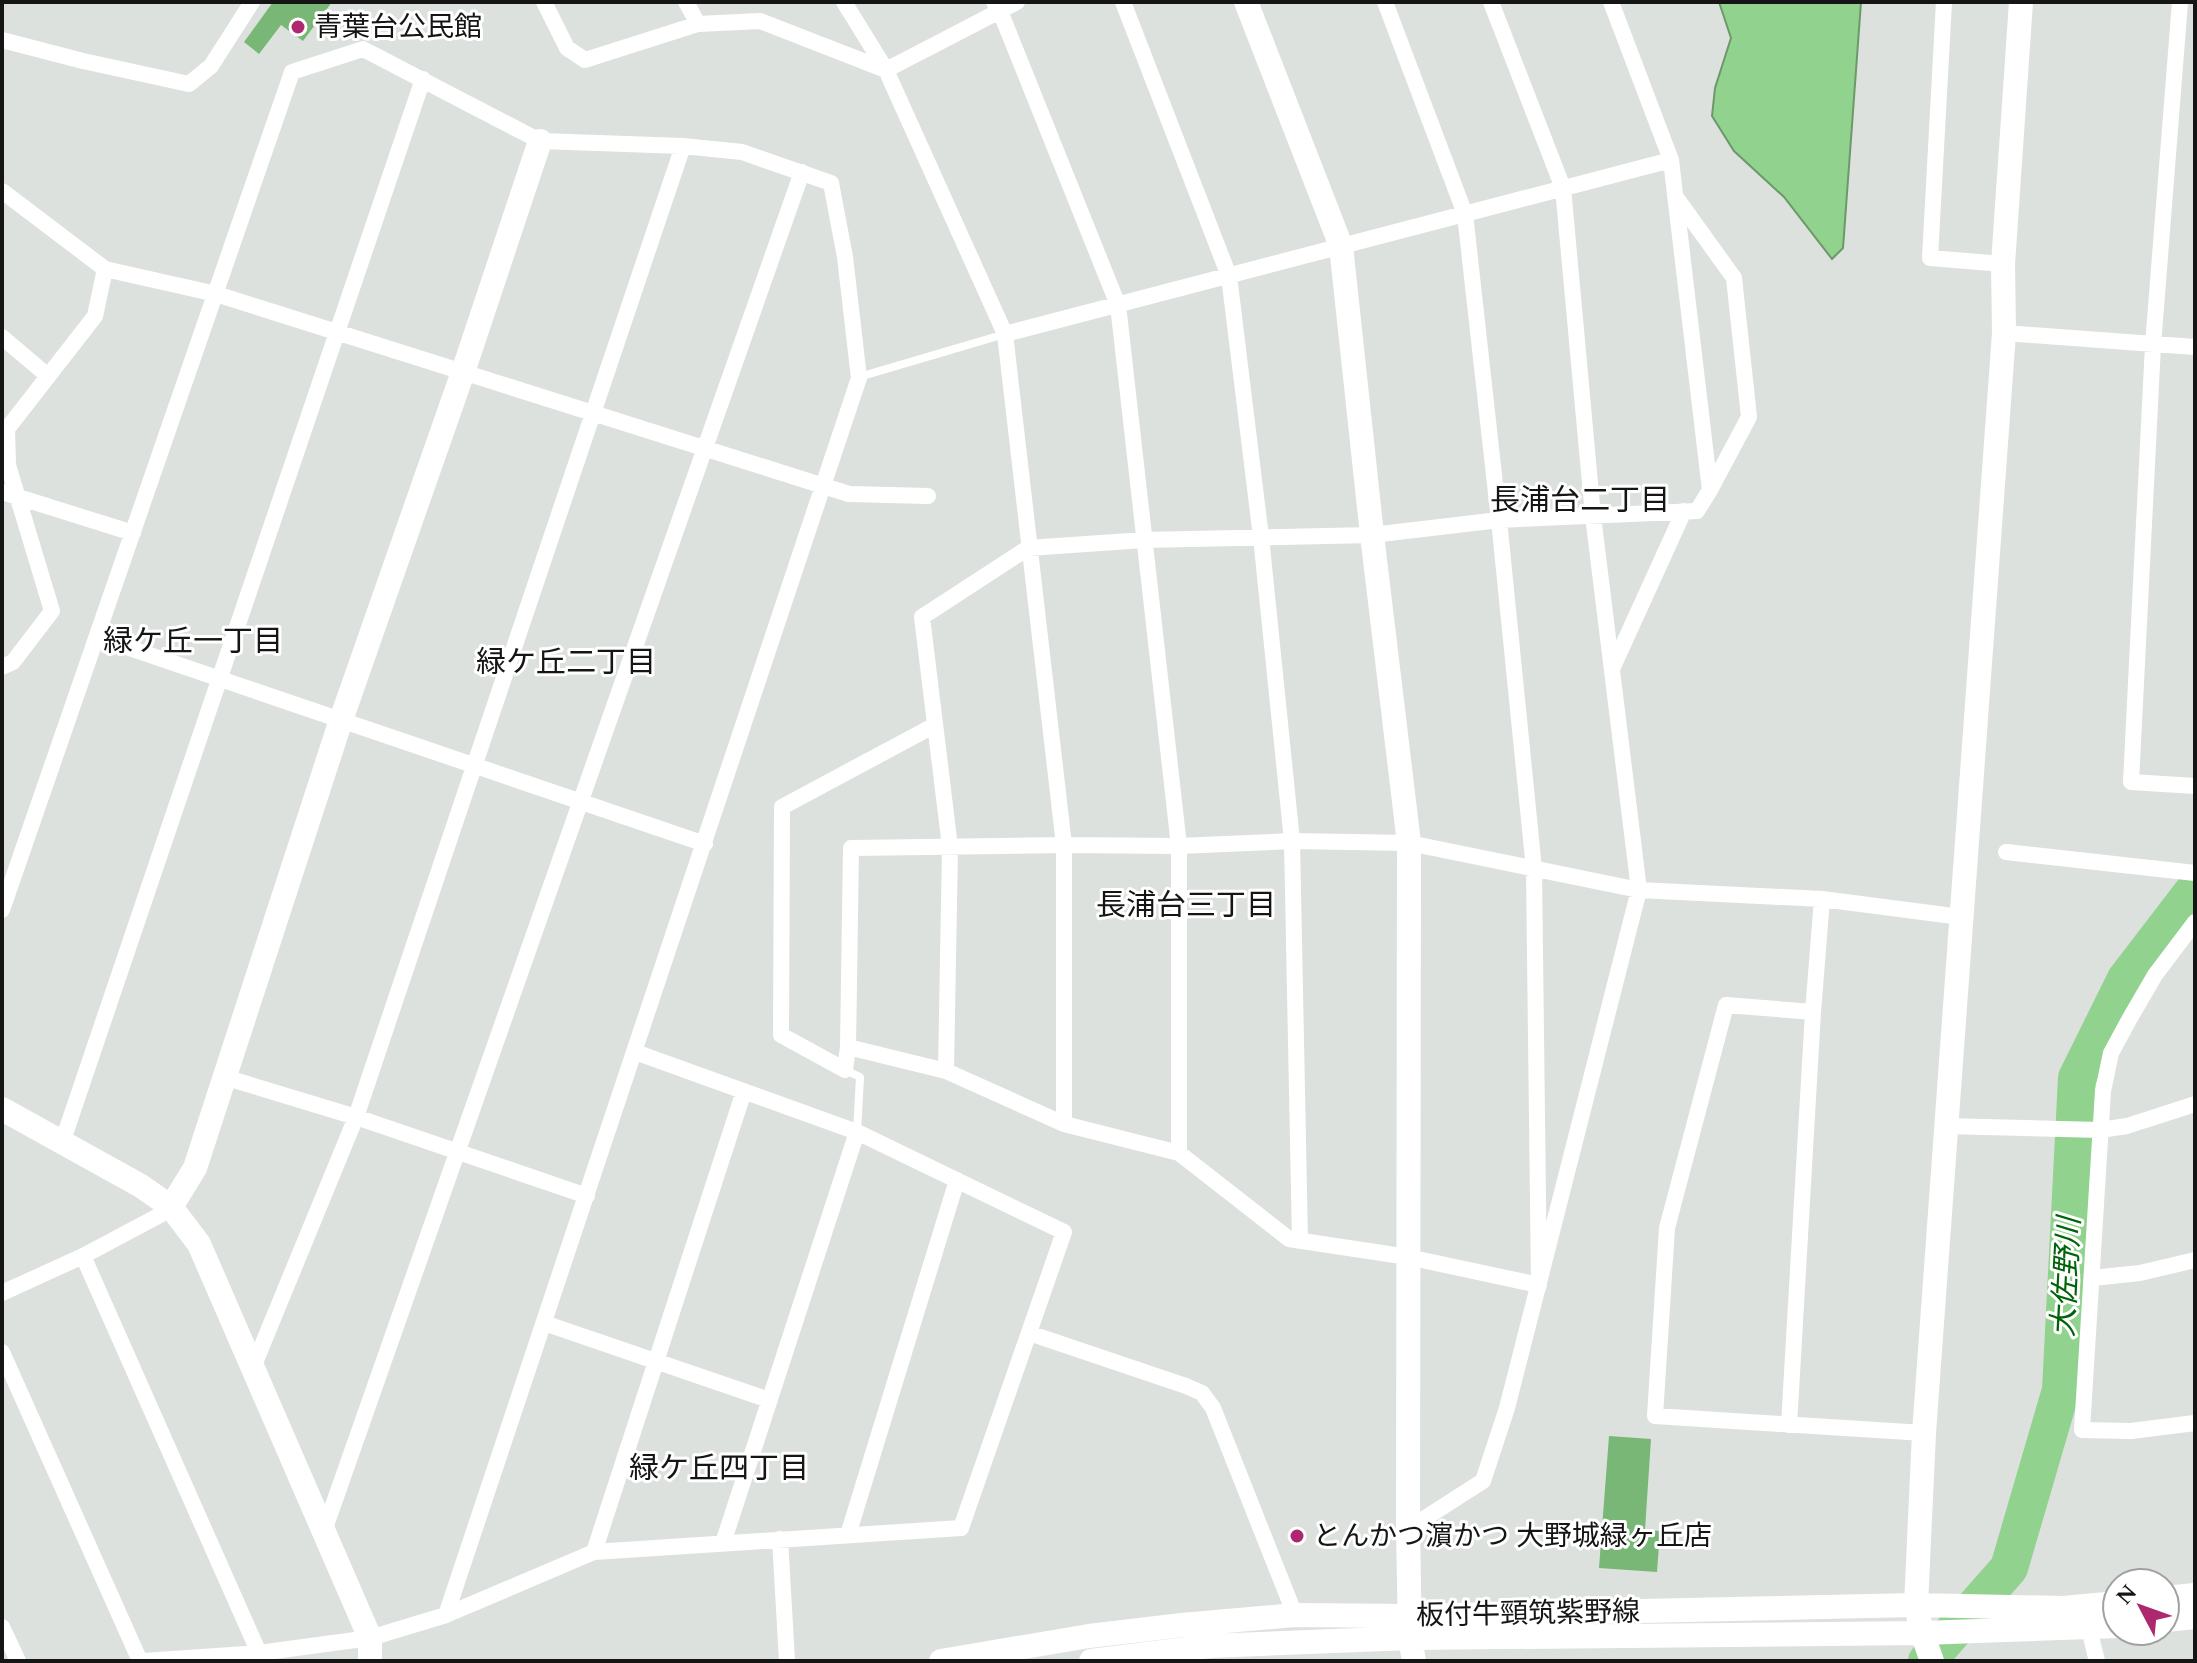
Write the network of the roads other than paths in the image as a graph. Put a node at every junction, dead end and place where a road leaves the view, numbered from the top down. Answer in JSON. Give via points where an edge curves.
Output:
{"nodes":[{"id":1,"x":252,"y":2,"type":"edge"},
{"id":2,"x":544,"y":2,"type":"edge"},
{"id":3,"x":686,"y":2,"type":"edge"},
{"id":4,"x":844,"y":2,"type":"edge"},
{"id":5,"x":1017,"y":2,"type":"edge"},
{"id":6,"x":1123,"y":2,"type":"edge"},
{"id":7,"x":1246,"y":2,"type":"edge"},
{"id":8,"x":1385,"y":2,"type":"edge"},
{"id":9,"x":1491,"y":2,"type":"edge"},
{"id":10,"x":1611,"y":2,"type":"edge"},
{"id":11,"x":1944,"y":2,"type":"edge"},
{"id":12,"x":2021,"y":2,"type":"edge"},
{"id":13,"x":2180,"y":2,"type":"edge"},
{"id":14,"x":997,"y":6,"type":"edge"},
{"id":15,"x":698,"y":24,"type":"junction"},
{"id":16,"x":2,"y":40,"type":"edge"},
{"id":17,"x":886,"y":70,"type":"junction"},
{"id":18,"x":423,"y":79,"type":"junction"},
{"id":19,"x":540,"y":141,"type":"junction"},
{"id":20,"x":683,"y":146,"type":"junction"},
{"id":21,"x":1671,"y":160,"type":"junction"},
{"id":22,"x":802,"y":172,"type":"junction"},
{"id":23,"x":1563,"y":188,"type":"junction"},
{"id":24,"x":2,"y":191,"type":"edge"},
{"id":25,"x":1674,"y":195,"type":"junction"},
{"id":26,"x":1465,"y":214,"type":"junction"},
{"id":27,"x":1341,"y":246,"type":"junction"},
{"id":28,"x":2003,"y":264,"type":"junction"},
{"id":29,"x":105,"y":269,"type":"junction"},
{"id":30,"x":1229,"y":276,"type":"junction"},
{"id":31,"x":216,"y":294,"type":"junction"},
{"id":32,"x":1118,"y":305,"type":"junction"},
{"id":33,"x":337,"y":332,"type":"junction"},
{"id":34,"x":2004,"y":333,"type":"junction"},
{"id":35,"x":1005,"y":334,"type":"junction"},
{"id":36,"x":2,"y":337,"type":"edge"},
{"id":37,"x":2153,"y":345,"type":"junction"},
{"id":38,"x":2195,"y":347,"type":"edge"},
{"id":39,"x":463,"y":372,"type":"junction"},
{"id":40,"x":48,"y":376,"type":"junction"},
{"id":41,"x":859,"y":378,"type":"junction"},
{"id":42,"x":593,"y":413,"type":"junction"},
{"id":43,"x":704,"y":448,"type":"junction"},
{"id":44,"x":824,"y":486,"type":"junction"},
{"id":45,"x":1710,"y":490,"type":"junction"},
{"id":46,"x":10,"y":494,"type":"edge"},
{"id":47,"x":928,"y":496,"type":"dead end"},
{"id":48,"x":1684,"y":511,"type":"junction"},
{"id":49,"x":1593,"y":516,"type":"junction"},
{"id":50,"x":1499,"y":520,"type":"junction"},
{"id":51,"x":133,"y":533,"type":"junction"},
{"id":52,"x":1372,"y":535,"type":"junction"},
{"id":53,"x":1261,"y":537,"type":"junction"},
{"id":54,"x":1144,"y":540,"type":"junction"},
{"id":55,"x":1028,"y":548,"type":"junction"},
{"id":56,"x":97,"y":637,"type":"junction"},
{"id":57,"x":2,"y":667,"type":"edge"},
{"id":58,"x":1612,"y":669,"type":"junction"},
{"id":59,"x":219,"y":679,"type":"junction"},
{"id":60,"x":341,"y":720,"type":"junction"},
{"id":61,"x":935,"y":725,"type":"junction"},
{"id":62,"x":474,"y":765,"type":"junction"},
{"id":63,"x":2195,"y":786,"type":"edge"},
{"id":64,"x":580,"y":802,"type":"junction"},
{"id":65,"x":1292,"y":841,"type":"junction"},
{"id":66,"x":1409,"y":843,"type":"junction"},
{"id":67,"x":705,"y":844,"type":"junction"},
{"id":68,"x":1064,"y":845,"type":"junction"},
{"id":69,"x":1179,"y":846,"type":"junction"},
{"id":70,"x":950,"y":847,"type":"junction"},
{"id":71,"x":2006,"y":852,"type":"dead end"},
{"id":72,"x":1534,"y":869,"type":"junction"},
{"id":73,"x":2195,"y":873,"type":"edge"},
{"id":74,"x":1639,"y":890,"type":"junction"},
{"id":75,"x":1822,"y":899,"type":"junction"},
{"id":76,"x":2,"y":910,"type":"edge"},
{"id":77,"x":1961,"y":917,"type":"junction"},
{"id":78,"x":2195,"y":922,"type":"edge"},
{"id":79,"x":1813,"y":1012,"type":"junction"},
{"id":80,"x":848,"y":1047,"type":"junction"},
{"id":81,"x":635,"y":1052,"type":"junction"},
{"id":82,"x":845,"y":1070,"type":"junction"},
{"id":83,"x":946,"y":1071,"type":"junction"},
{"id":84,"x":224,"y":1077,"type":"junction"},
{"id":85,"x":744,"y":1091,"type":"junction"},
{"id":86,"x":2195,"y":1104,"type":"edge"},
{"id":87,"x":2,"y":1109,"type":"edge"},
{"id":88,"x":356,"y":1117,"type":"junction"},
{"id":89,"x":1064,"y":1124,"type":"junction"},
{"id":90,"x":1945,"y":1126,"type":"junction"},
{"id":91,"x":2100,"y":1130,"type":"junction"},
{"id":92,"x":857,"y":1132,"type":"junction"},
{"id":93,"x":62,"y":1143,"type":"junction"},
{"id":94,"x":457,"y":1153,"type":"junction"},
{"id":95,"x":1179,"y":1153,"type":"junction"},
{"id":96,"x":957,"y":1180,"type":"junction"},
{"id":97,"x":587,"y":1196,"type":"junction"},
{"id":98,"x":171,"y":1207,"type":"junction"},
{"id":99,"x":1300,"y":1241,"type":"junction"},
{"id":100,"x":83,"y":1256,"type":"junction"},
{"id":101,"x":1408,"y":1257,"type":"junction"},
{"id":102,"x":2195,"y":1260,"type":"edge"},
{"id":103,"x":2092,"y":1278,"type":"junction"},
{"id":104,"x":1539,"y":1285,"type":"junction"},
{"id":105,"x":2,"y":1293,"type":"edge"},
{"id":106,"x":544,"y":1323,"type":"junction"},
{"id":107,"x":1029,"y":1333,"type":"junction"},
{"id":108,"x":2,"y":1352,"type":"edge"},
{"id":109,"x":656,"y":1361,"type":"junction"},
{"id":110,"x":252,"y":1370,"type":"junction"},
{"id":111,"x":769,"y":1400,"type":"junction"},
{"id":112,"x":2195,"y":1423,"type":"edge"},
{"id":113,"x":1789,"y":1425,"type":"junction"},
{"id":114,"x":1924,"y":1433,"type":"junction"},
{"id":115,"x":1408,"y":1529,"type":"junction"},
{"id":116,"x":324,"y":1531,"type":"junction"},
{"id":117,"x":848,"y":1535,"type":"junction"},
{"id":118,"x":780,"y":1539,"type":"junction"},
{"id":119,"x":723,"y":1543,"type":"junction"},
{"id":120,"x":594,"y":1552,"type":"junction"},
{"id":121,"x":2101,"y":1604,"type":"edge"},
{"id":122,"x":1916,"y":1605,"type":"junction"},
{"id":123,"x":446,"y":1615,"type":"junction"},
{"id":124,"x":1295,"y":1615,"type":"junction"},
{"id":125,"x":2,"y":1627,"type":"edge"},
{"id":126,"x":2101,"y":1628,"type":"edge"},
{"id":127,"x":2089,"y":1629,"type":"junction"},
{"id":128,"x":1922,"y":1633,"type":"junction"},
{"id":129,"x":1411,"y":1639,"type":"edge"},
{"id":130,"x":370,"y":1650,"type":"edge"},
{"id":131,"x":259,"y":1653,"type":"junction"},
{"id":132,"x":18,"y":1661,"type":"edge"},
{"id":133,"x":142,"y":1661,"type":"edge"},
{"id":134,"x":787,"y":1661,"type":"edge"},
{"id":135,"x":941,"y":1661,"type":"edge"},
{"id":136,"x":1091,"y":1661,"type":"edge"},
{"id":137,"x":1932,"y":1661,"type":"edge"},
{"id":138,"x":2097,"y":1661,"type":"edge"}],
"edges":[{"from":1,"to":16,"type":"street","via":[[211,66],[189,84]]},
{"from":2,"to":15,"type":"street","via":[[567,48],[585,60]]},
{"from":3,"to":15,"type":"street"},
{"from":4,"to":17,"type":"street"},
{"from":5,"to":14,"type":"street"},
{"from":6,"to":30,"type":"street"},
{"from":7,"to":27,"type":"street"},
{"from":8,"to":26,"type":"street"},
{"from":9,"to":23,"type":"street"},
{"from":10,"to":21,"type":"street"},
{"from":11,"to":28,"type":"street","via":[[1930,258]]},
{"from":12,"to":28,"type":"street"},
{"from":13,"to":37,"type":"street"},
{"from":14,"to":17,"type":"street"},
{"from":14,"to":32,"type":"street"},
{"from":15,"to":17,"type":"street","via":[[760,21]]},
{"from":17,"to":35,"type":"street"},
{"from":18,"to":19,"type":"street"},
{"from":18,"to":31,"type":"street","via":[[363,49],[292,72]]},
{"from":18,"to":33,"type":"street"},
{"from":19,"to":20,"type":"street"},
{"from":19,"to":39,"type":"street"},
{"from":20,"to":22,"type":"street","via":[[742,152]]},
{"from":20,"to":42,"type":"street"},
{"from":21,"to":23,"type":"street"},
{"from":21,"to":25,"type":"street"},
{"from":22,"to":41,"type":"street","via":[[831,183]]},
{"from":22,"to":43,"type":"street"},
{"from":23,"to":26,"type":"street"},
{"from":23,"to":49,"type":"street"},
{"from":24,"to":29,"type":"street"},
{"from":25,"to":45,"type":"street"},
{"from":25,"to":45,"type":"street","via":[[1734,278],[1749,417]]},
{"from":26,"to":27,"type":"street"},
{"from":26,"to":50,"type":"street"},
{"from":27,"to":30,"type":"street"},
{"from":27,"to":52,"type":"street"},
{"from":28,"to":34,"type":"street"},
{"from":29,"to":31,"type":"street"},
{"from":29,"to":40,"type":"street","via":[[95,316]]},
{"from":30,"to":32,"type":"street"},
{"from":30,"to":53,"type":"street"},
{"from":31,"to":33,"type":"street"},
{"from":31,"to":51,"type":"street"},
{"from":32,"to":35,"type":"street"},
{"from":32,"to":54,"type":"street"},
{"from":33,"to":39,"type":"street"},
{"from":33,"to":59,"type":"street"},
{"from":34,"to":37,"type":"street"},
{"from":34,"to":77,"type":"street"},
{"from":35,"to":41,"type":"lane"},
{"from":35,"to":55,"type":"street"},
{"from":36,"to":40,"type":"street"},
{"from":37,"to":38,"type":"street"},
{"from":37,"to":63,"type":"street","via":[[2131,782]]},
{"from":39,"to":42,"type":"street"},
{"from":39,"to":60,"type":"street"},
{"from":40,"to":46,"type":"street","via":[[7,429]]},
{"from":41,"to":44,"type":"street"},
{"from":42,"to":43,"type":"street"},
{"from":42,"to":62,"type":"street"},
{"from":43,"to":44,"type":"street"},
{"from":43,"to":64,"type":"street"},
{"from":44,"to":47,"type":"street","via":[[849,494]]},
{"from":44,"to":67,"type":"street"},
{"from":45,"to":48,"type":"street","via":[[1697,511]]},
{"from":46,"to":51,"type":"street"},
{"from":46,"to":57,"type":"street","via":[[52,611],[13,662]]},
{"from":48,"to":49,"type":"street"},
{"from":48,"to":58,"type":"street"},
{"from":49,"to":50,"type":"street"},
{"from":49,"to":58,"type":"street"},
{"from":50,"to":52,"type":"street"},
{"from":50,"to":72,"type":"street"},
{"from":51,"to":56,"type":"street"},
{"from":52,"to":53,"type":"street"},
{"from":52,"to":66,"type":"street"},
{"from":53,"to":54,"type":"street"},
{"from":53,"to":65,"type":"street"},
{"from":54,"to":55,"type":"street"},
{"from":54,"to":69,"type":"street"},
{"from":55,"to":61,"type":"street","via":[[922,617]]},
{"from":55,"to":68,"type":"street"},
{"from":56,"to":59,"type":"street"},
{"from":56,"to":76,"type":"street"},
{"from":58,"to":74,"type":"street"},
{"from":59,"to":60,"type":"street"},
{"from":59,"to":93,"type":"street"},
{"from":60,"to":62,"type":"street"},
{"from":60,"to":84,"type":"street"},
{"from":61,"to":70,"type":"street"},
{"from":61,"to":82,"type":"street","via":[[782,807],[781,1035]]},
{"from":62,"to":64,"type":"street"},
{"from":62,"to":88,"type":"street"},
{"from":64,"to":67,"type":"street"},
{"from":64,"to":94,"type":"street"},
{"from":65,"to":66,"type":"street"},
{"from":65,"to":69,"type":"street"},
{"from":65,"to":99,"type":"street"},
{"from":66,"to":72,"type":"street"},
{"from":66,"to":101,"type":"street"},
{"from":67,"to":81,"type":"street"},
{"from":68,"to":69,"type":"street"},
{"from":68,"to":70,"type":"street"},
{"from":68,"to":89,"type":"street"},
{"from":69,"to":95,"type":"street"},
{"from":70,"to":80,"type":"street","via":[[851,848]]},
{"from":70,"to":83,"type":"street"},
{"from":71,"to":73,"type":"street"},
{"from":72,"to":74,"type":"street"},
{"from":72,"to":104,"type":"street"},
{"from":74,"to":75,"type":"street"},
{"from":74,"to":104,"type":"street"},
{"from":75,"to":77,"type":"street"},
{"from":75,"to":79,"type":"street"},
{"from":77,"to":90,"type":"street"},
{"from":78,"to":91,"type":"street","via":[[2155,975],[2111,1053]]},
{"from":79,"to":113,"type":"street"},
{"from":79,"to":113,"type":"street","via":[[1726,1005],[1667,1228],[1655,1416]]},
{"from":80,"to":82,"type":"street"},
{"from":80,"to":83,"type":"street"},
{"from":81,"to":85,"type":"street"},
{"from":81,"to":97,"type":"street"},
{"from":82,"to":92,"type":"lane","via":[[860,1077]]},
{"from":83,"to":89,"type":"street"},
{"from":84,"to":88,"type":"street"},
{"from":84,"to":98,"type":"street","via":[[195,1168]]},
{"from":85,"to":92,"type":"street"},
{"from":85,"to":109,"type":"street"},
{"from":86,"to":91,"type":"street"},
{"from":87,"to":93,"type":"street"},
{"from":88,"to":94,"type":"street"},
{"from":88,"to":110,"type":"street"},
{"from":89,"to":95,"type":"street"},
{"from":90,"to":91,"type":"street"},
{"from":90,"to":114,"type":"street"},
{"from":91,"to":103,"type":"street"},
{"from":92,"to":96,"type":"street"},
{"from":92,"to":111,"type":"street"},
{"from":93,"to":98,"type":"street"},
{"from":94,"to":97,"type":"street"},
{"from":94,"to":116,"type":"street"},
{"from":95,"to":99,"type":"street","via":[[1289,1239]]},
{"from":96,"to":107,"type":"street","via":[[1064,1232]]},
{"from":96,"to":117,"type":"street"},
{"from":97,"to":106,"type":"street"},
{"from":98,"to":100,"type":"street"},
{"from":98,"to":110,"type":"street","via":[[199,1244]]},
{"from":99,"to":101,"type":"street"},
{"from":100,"to":105,"type":"street"},
{"from":100,"to":131,"type":"street"},
{"from":101,"to":104,"type":"street"},
{"from":101,"to":115,"type":"street"},
{"from":102,"to":103,"type":"street"},
{"from":103,"to":112,"type":"street","via":[[2082,1430],[2131,1431]]},
{"from":104,"to":115,"type":"street","via":[[1483,1481]]},
{"from":106,"to":109,"type":"street"},
{"from":106,"to":123,"type":"street"},
{"from":107,"to":117,"type":"street","via":[[961,1528]]},
{"from":107,"to":124,"type":"street","via":[[1202,1393],[1213,1408]]},
{"from":108,"to":133,"type":"street"},
{"from":109,"to":111,"type":"street"},
{"from":109,"to":120,"type":"street"},
{"from":110,"to":116,"type":"street"},
{"from":111,"to":119,"type":"street"},
{"from":113,"to":114,"type":"street"},
{"from":114,"to":122,"type":"street"},
{"from":115,"to":129,"type":"street"},
{"from":116,"to":130,"type":"street"},
{"from":117,"to":118,"type":"street"},
{"from":118,"to":119,"type":"street"},
{"from":118,"to":134,"type":"street"},
{"from":119,"to":120,"type":"street"},
{"from":120,"to":123,"type":"street"},
{"from":121,"to":122,"type":"street","name":"板付牛頸筑紫野線"},
{"from":122,"to":128,"type":"street"},
{"from":122,"to":129,"type":"street","name":"板付牛頸筑紫野線"},
{"from":123,"to":130,"type":"street"},
{"from":124,"to":129,"type":"street","name":"板付牛頸筑紫野線"},
{"from":124,"to":135,"type":"street","name":"板付牛頸筑紫野線","via":[[1089,1636]]},
{"from":125,"to":132,"type":"street"},
{"from":126,"to":127,"type":"street","name":"板付牛頸筑紫野線"},
{"from":127,"to":128,"type":"street","name":"板付牛頸筑紫野線"},
{"from":127,"to":138,"type":"street"},
{"from":128,"to":129,"type":"street","name":"板付牛頸筑紫野線"},
{"from":128,"to":137,"type":"street"},
{"from":129,"to":136,"type":"street","name":"板付牛頸筑紫野線","via":[[1210,1646]]},
{"from":130,"to":131,"type":"street"},
{"from":131,"to":133,"type":"street"}]}
